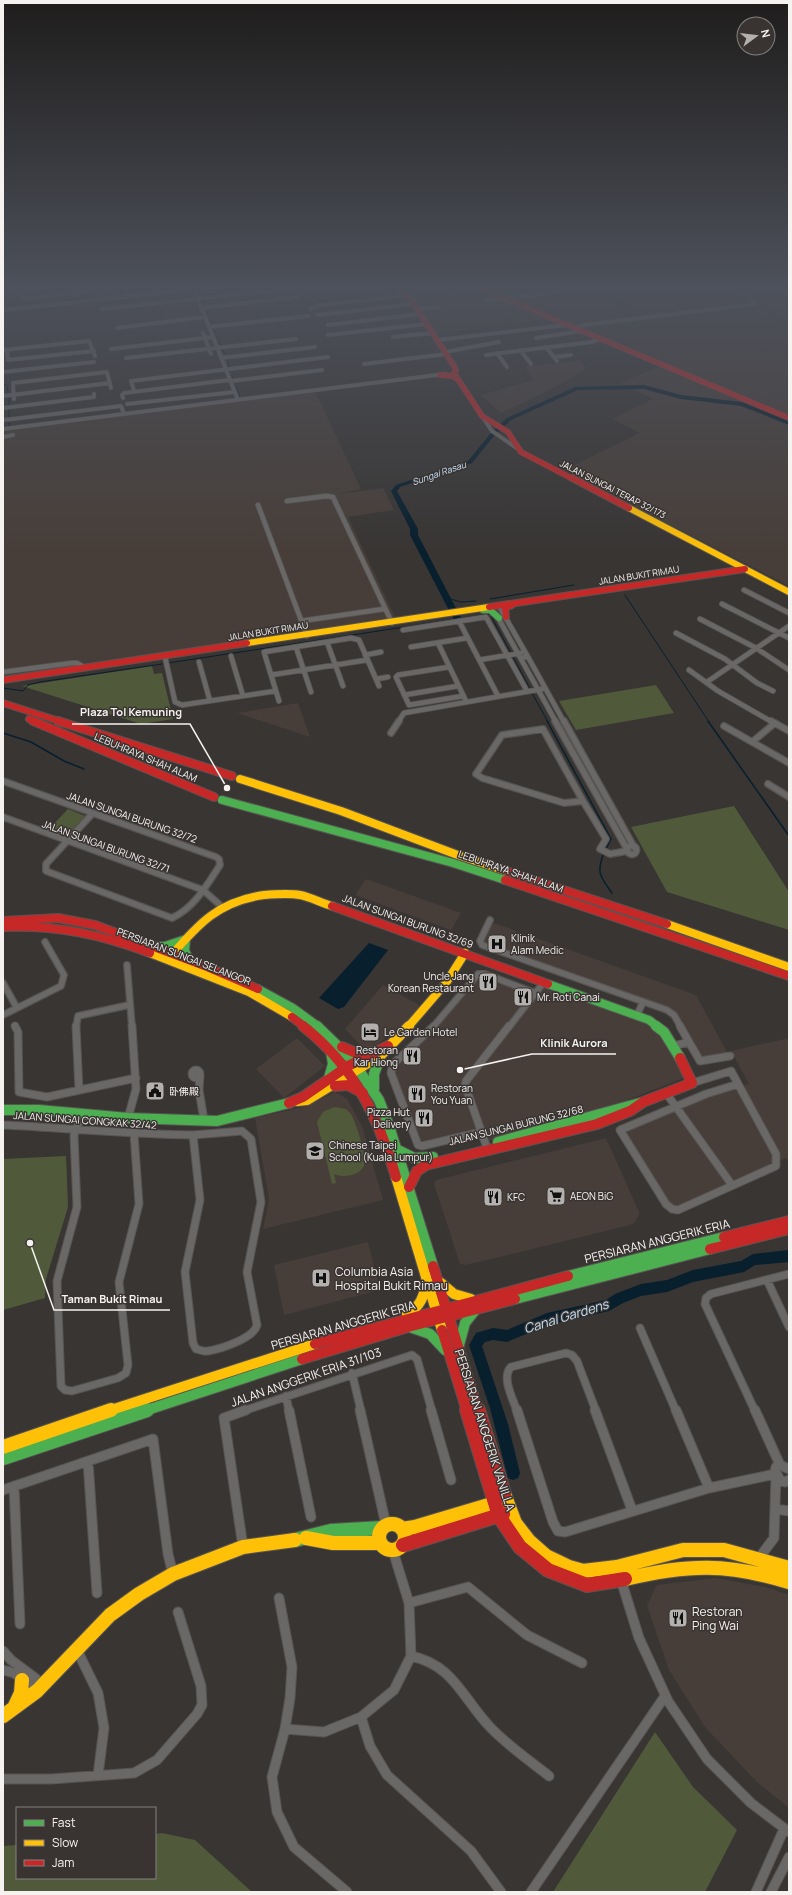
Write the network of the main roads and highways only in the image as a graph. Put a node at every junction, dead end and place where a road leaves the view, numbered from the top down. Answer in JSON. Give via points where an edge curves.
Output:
{"nodes":[{"id":1,"x":455,"y":374,"type":"edge"},
{"id":2,"x":685,"y":374,"type":"edge"},
{"id":3,"x":440,"y":375,"type":"road end"},
{"id":4,"x":461,"y":384,"type":"junction"},
{"id":5,"x":789,"y":418,"type":"edge"},
{"id":6,"x":714,"y":553,"type":"junction"},
{"id":7,"x":741,"y":567,"type":"junction"},
{"id":8,"x":720,"y":571,"type":"junction"},
{"id":9,"x":754,"y":574,"type":"junction"},
{"id":10,"x":789,"y":592,"type":"edge"},
{"id":11,"x":523,"y":602,"type":"junction"},
{"id":12,"x":478,"y":609,"type":"junction"},
{"id":13,"x":3,"y":680,"type":"edge"},
{"id":14,"x":3,"y":703,"type":"edge"},
{"id":15,"x":3,"y":710,"type":"edge"},
{"id":16,"x":3,"y":921,"type":"edge"},
{"id":17,"x":3,"y":927,"type":"edge"},
{"id":18,"x":704,"y":936,"type":"junction"},
{"id":19,"x":186,"y":939,"type":"junction"},
{"id":20,"x":153,"y":946,"type":"junction"},
{"id":21,"x":465,"y":953,"type":"junction"},
{"id":22,"x":170,"y":957,"type":"junction"},
{"id":23,"x":190,"y":960,"type":"junction"},
{"id":24,"x":789,"y":960,"type":"edge"},
{"id":25,"x":750,"y":964,"type":"junction"},
{"id":26,"x":789,"y":967,"type":"edge"},
{"id":27,"x":789,"y":976,"type":"edge"},
{"id":28,"x":789,"y":981,"type":"edge"},
{"id":29,"x":335,"y":1048,"type":"junction"},
{"id":30,"x":379,"y":1053,"type":"junction"},
{"id":31,"x":357,"y":1066,"type":"junction"},
{"id":32,"x":348,"y":1072,"type":"junction"},
{"id":33,"x":330,"y":1082,"type":"junction"},
{"id":34,"x":692,"y":1083,"type":"joint"},
{"id":35,"x":374,"y":1091,"type":"junction"},
{"id":36,"x":365,"y":1094,"type":"junction"},
{"id":37,"x":643,"y":1102,"type":"junction"},
{"id":38,"x":3,"y":1110,"type":"edge"},
{"id":39,"x":526,"y":1135,"type":"junction"},
{"id":40,"x":542,"y":1138,"type":"junction"},
{"id":41,"x":397,"y":1148,"type":"junction"},
{"id":42,"x":409,"y":1186,"type":"junction"},
{"id":43,"x":789,"y":1221,"type":"edge"},
{"id":44,"x":789,"y":1229,"type":"edge"},
{"id":45,"x":426,"y":1242,"type":"junction"},
{"id":46,"x":426,"y":1277,"type":"junction"},
{"id":47,"x":473,"y":1300,"type":"junction"},
{"id":48,"x":476,"y":1309,"type":"junction"},
{"id":49,"x":447,"y":1312,"type":"junction"},
{"id":50,"x":437,"y":1315,"type":"junction"},
{"id":51,"x":408,"y":1327,"type":"junction"},
{"id":52,"x":346,"y":1335,"type":"junction"},
{"id":53,"x":460,"y":1355,"type":"junction"},
{"id":54,"x":450,"y":1358,"type":"junction"},
{"id":55,"x":3,"y":1448,"type":"edge"},
{"id":56,"x":3,"y":1458,"type":"edge"},
{"id":57,"x":505,"y":1500,"type":"junction"},
{"id":58,"x":495,"y":1503,"type":"junction"},
{"id":59,"x":510,"y":1512,"type":"junction"},
{"id":60,"x":499,"y":1516,"type":"junction"},
{"id":61,"x":384,"y":1526,"type":"junction"},
{"id":62,"x":402,"y":1529,"type":"junction"},
{"id":63,"x":306,"y":1538,"type":"junction"},
{"id":64,"x":380,"y":1543,"type":"junction"},
{"id":65,"x":403,"y":1545,"type":"junction"},
{"id":66,"x":789,"y":1568,"type":"edge"},
{"id":67,"x":789,"y":1582,"type":"edge"},
{"id":68,"x":22,"y":1680,"type":"road end"},
{"id":69,"x":14,"y":1709,"type":"junction"},
{"id":70,"x":3,"y":1716,"type":"edge"}],
"edges":[{"from":1,"to":4,"type":"main road","name":"JALAN SUNGAI TERAP 32/173"},
{"from":2,"to":5,"type":"main road"},
{"from":3,"to":4,"type":"main road","via":[[453,376]]},
{"from":4,"to":6,"type":"main road","name":"JALAN SUNGAI TERAP 32/173","via":[[482,416],[498,430],[508,432],[518,449],[538,462]]},
{"from":6,"to":7,"type":"main road","name":"JALAN SUNGAI TERAP 32/173"},
{"from":6,"to":8,"type":"main road","via":[[725,563]]},
{"from":7,"to":8,"type":"main road","name":"JALAN BUKIT RIMAU"},
{"from":7,"to":9,"type":"main road","name":"JALAN SUNGAI TERAP 32/173"},
{"from":8,"to":9,"type":"main road"},
{"from":8,"to":11,"type":"main road","name":"JALAN BUKIT RIMAU"},
{"from":9,"to":10,"type":"main road","name":"JALAN SUNGAI TERAP 32/173"},
{"from":11,"to":12,"type":"main road","name":"JALAN BUKIT RIMAU"},
{"from":11,"to":12,"type":"main road","via":[[506,607],[502,617],[490,610]]},
{"from":12,"to":13,"type":"main road","name":"JALAN BUKIT RIMAU"},
{"from":14,"to":18,"type":"main road","name":"LEBUHRAYA SHAH ALAM","via":[[341,811],[455,854]]},
{"from":15,"to":25,"type":"main road","name":"LEBUHRAYA SHAH ALAM","via":[[218,798],[453,863]]},
{"from":16,"to":20,"type":"main road","name":"PERSIARAN SUNGAI SELANGOR","via":[[56,918],[77,921],[101,926]]},
{"from":17,"to":22,"type":"main road","name":"PERSIARAN SUNGAI SELANGOR","via":[[52,926],[71,929]]},
{"from":18,"to":24,"type":"main road"},
{"from":18,"to":26,"type":"main road","name":"LEBUHRAYA SHAH ALAM"},
{"from":19,"to":20,"type":"main road","via":[[165,946]]},
{"from":19,"to":21,"type":"main road","name":"JALAN SUNGAI BURUNG 32/69","via":[[221,906],[257,897],[300,895]]},
{"from":19,"to":22,"type":"main road","name":"JALAN SUNGAI BURUNG 32/69"},
{"from":19,"to":23,"type":"main road","via":[[185,952]]},
{"from":20,"to":22,"type":"main road","name":"PERSIARAN SUNGAI SELANGOR"},
{"from":21,"to":30,"type":"main road","via":[[446,983],[422,1013]]},
{"from":21,"to":34,"type":"main road","name":"JALAN SUNGAI BURUNG 32/69","via":[[649,1020],[662,1029]]},
{"from":22,"to":23,"type":"main road","name":"PERSIARAN SUNGAI SELANGOR"},
{"from":22,"to":29,"type":"main road","name":"PERSIARAN SUNGAI SELANGOR","via":[[271,1003]]},
{"from":23,"to":29,"type":"main road","name":"PERSIARAN SUNGAI SELANGOR","via":[[278,997],[306,1016]]},
{"from":25,"to":27,"type":"main road","name":"LEBUHRAYA SHAH ALAM"},
{"from":25,"to":28,"type":"main road"},
{"from":29,"to":30,"type":"main road","via":[[363,1054]]},
{"from":29,"to":31,"type":"main road","name":"PERSIARAN SUNGAI SELANGOR"},
{"from":29,"to":32,"type":"main road","name":"PERSIARAN SUNGAI SELANGOR"},
{"from":29,"to":33,"type":"main road"},
{"from":30,"to":31,"type":"main road"},
{"from":30,"to":35,"type":"main road","via":[[374,1074]]},
{"from":31,"to":32,"type":"main road"},
{"from":31,"to":35,"type":"main road","name":"PERSIARAN SUNGAI SELANGOR"},
{"from":32,"to":33,"type":"main road"},
{"from":32,"to":36,"type":"main road","name":"PERSIARAN SUNGAI SELANGOR"},
{"from":33,"to":36,"type":"main road","via":[[348,1085]]},
{"from":33,"to":38,"type":"main road","via":[[303,1095],[302,1101],[217,1121]]},
{"from":34,"to":37,"type":"main road","name":"JALAN SUNGAI BURUNG 32/68"},
{"from":35,"to":41,"type":"main road","name":"PERSIARAN SUNGAI SELANGOR"},
{"from":36,"to":46,"type":"main road","name":"PERSIARAN SUNGAI SELANGOR","via":[[381,1129]]},
{"from":37,"to":39,"type":"main road","name":"JALAN SUNGAI BURUNG 32/68"},
{"from":37,"to":40,"type":"main road","name":"JALAN SUNGAI BURUNG 32/68","via":[[630,1111],[597,1124]]},
{"from":39,"to":40,"type":"main road","via":[[538,1135]]},
{"from":39,"to":41,"type":"main road","name":"JALAN SUNGAI BURUNG 32/68","via":[[419,1161],[406,1157]]},
{"from":40,"to":42,"type":"main road","name":"JALAN SUNGAI BURUNG 32/68","via":[[420,1167]]},
{"from":41,"to":42,"type":"main road","name":"PERSIARAN SUNGAI SELANGOR"},
{"from":42,"to":45,"type":"main road","name":"PERSIARAN SUNGAI SELANGOR"},
{"from":43,"to":47,"type":"main road","name":"PERSIARAN ANGGERIK ERIA"},
{"from":44,"to":48,"type":"main road","name":"PERSIARAN ANGGERIK ERIA"},
{"from":45,"to":47,"type":"main road","via":[[447,1291]]},
{"from":45,"to":49,"type":"main road","name":"PERSIARAN ANGGERIK VANILLA"},
{"from":46,"to":50,"type":"main road","name":"PERSIARAN ANGGERIK VANILLA"},
{"from":46,"to":52,"type":"main road","via":[[424,1296],[417,1310]]},
{"from":47,"to":49,"type":"main road","name":"PERSIARAN ANGGERIK ERIA"},
{"from":48,"to":49,"type":"main road","name":"PERSIARAN ANGGERIK ERIA"},
{"from":48,"to":53,"type":"main road","via":[[462,1329]]},
{"from":49,"to":50,"type":"main road","name":"PERSIARAN ANGGERIK ERIA"},
{"from":49,"to":53,"type":"main road","name":"PERSIARAN ANGGERIK VANILLA"},
{"from":50,"to":51,"type":"main road","name":"PERSIARAN ANGGERIK ERIA"},
{"from":50,"to":52,"type":"main road","name":"PERSIARAN ANGGERIK ERIA"},
{"from":50,"to":54,"type":"main road","name":"PERSIARAN ANGGERIK VANILLA"},
{"from":51,"to":54,"type":"main road","via":[[426,1331],[435,1337]]},
{"from":51,"to":56,"type":"main road","name":"PERSIARAN ANGGERIK ERIA","via":[[339,1347]]},
{"from":52,"to":55,"type":"main road","name":"PERSIARAN ANGGERIK ERIA"},
{"from":53,"to":57,"type":"main road","name":"PERSIARAN ANGGERIK VANILLA"},
{"from":54,"to":58,"type":"main road","name":"PERSIARAN ANGGERIK VANILLA"},
{"from":57,"to":58,"type":"main road"},
{"from":57,"to":59,"type":"main road","name":"PERSIARAN ANGGERIK VANILLA"},
{"from":58,"to":60,"type":"main road","name":"PERSIARAN ANGGERIK VANILLA"},
{"from":58,"to":62,"type":"main road"},
{"from":59,"to":60,"type":"main road"},
{"from":59,"to":66,"type":"main road","name":"PERSIARAN ANGGERIK VANILLA","via":[[529,1541],[546,1556],[583,1571],[617,1566],[683,1550],[724,1550]]},
{"from":60,"to":65,"type":"main road"},
{"from":60,"to":67,"type":"main road","name":"PERSIARAN ANGGERIK VANILLA","via":[[523,1551],[540,1565],[560,1577],[586,1585],[676,1568],[702,1567],[772,1576]]},
{"from":61,"to":62,"type":"main road","via":[[395,1524]]},
{"from":61,"to":63,"type":"main road","via":[[318,1533]]},
{"from":61,"to":64,"type":"main road","via":[[379,1538]]},
{"from":62,"to":65,"type":"main road","via":[[405,1540]]},
{"from":63,"to":64,"type":"main road","via":[[332,1543]]},
{"from":63,"to":69,"type":"main road","via":[[242,1547],[173,1574],[110,1615],[37,1691]]},
{"from":64,"to":65,"type":"main road","via":[[388,1551],[399,1549]]},
{"from":68,"to":69,"type":"main road","via":[[21,1694]]},
{"from":69,"to":70,"type":"main road"}]}
